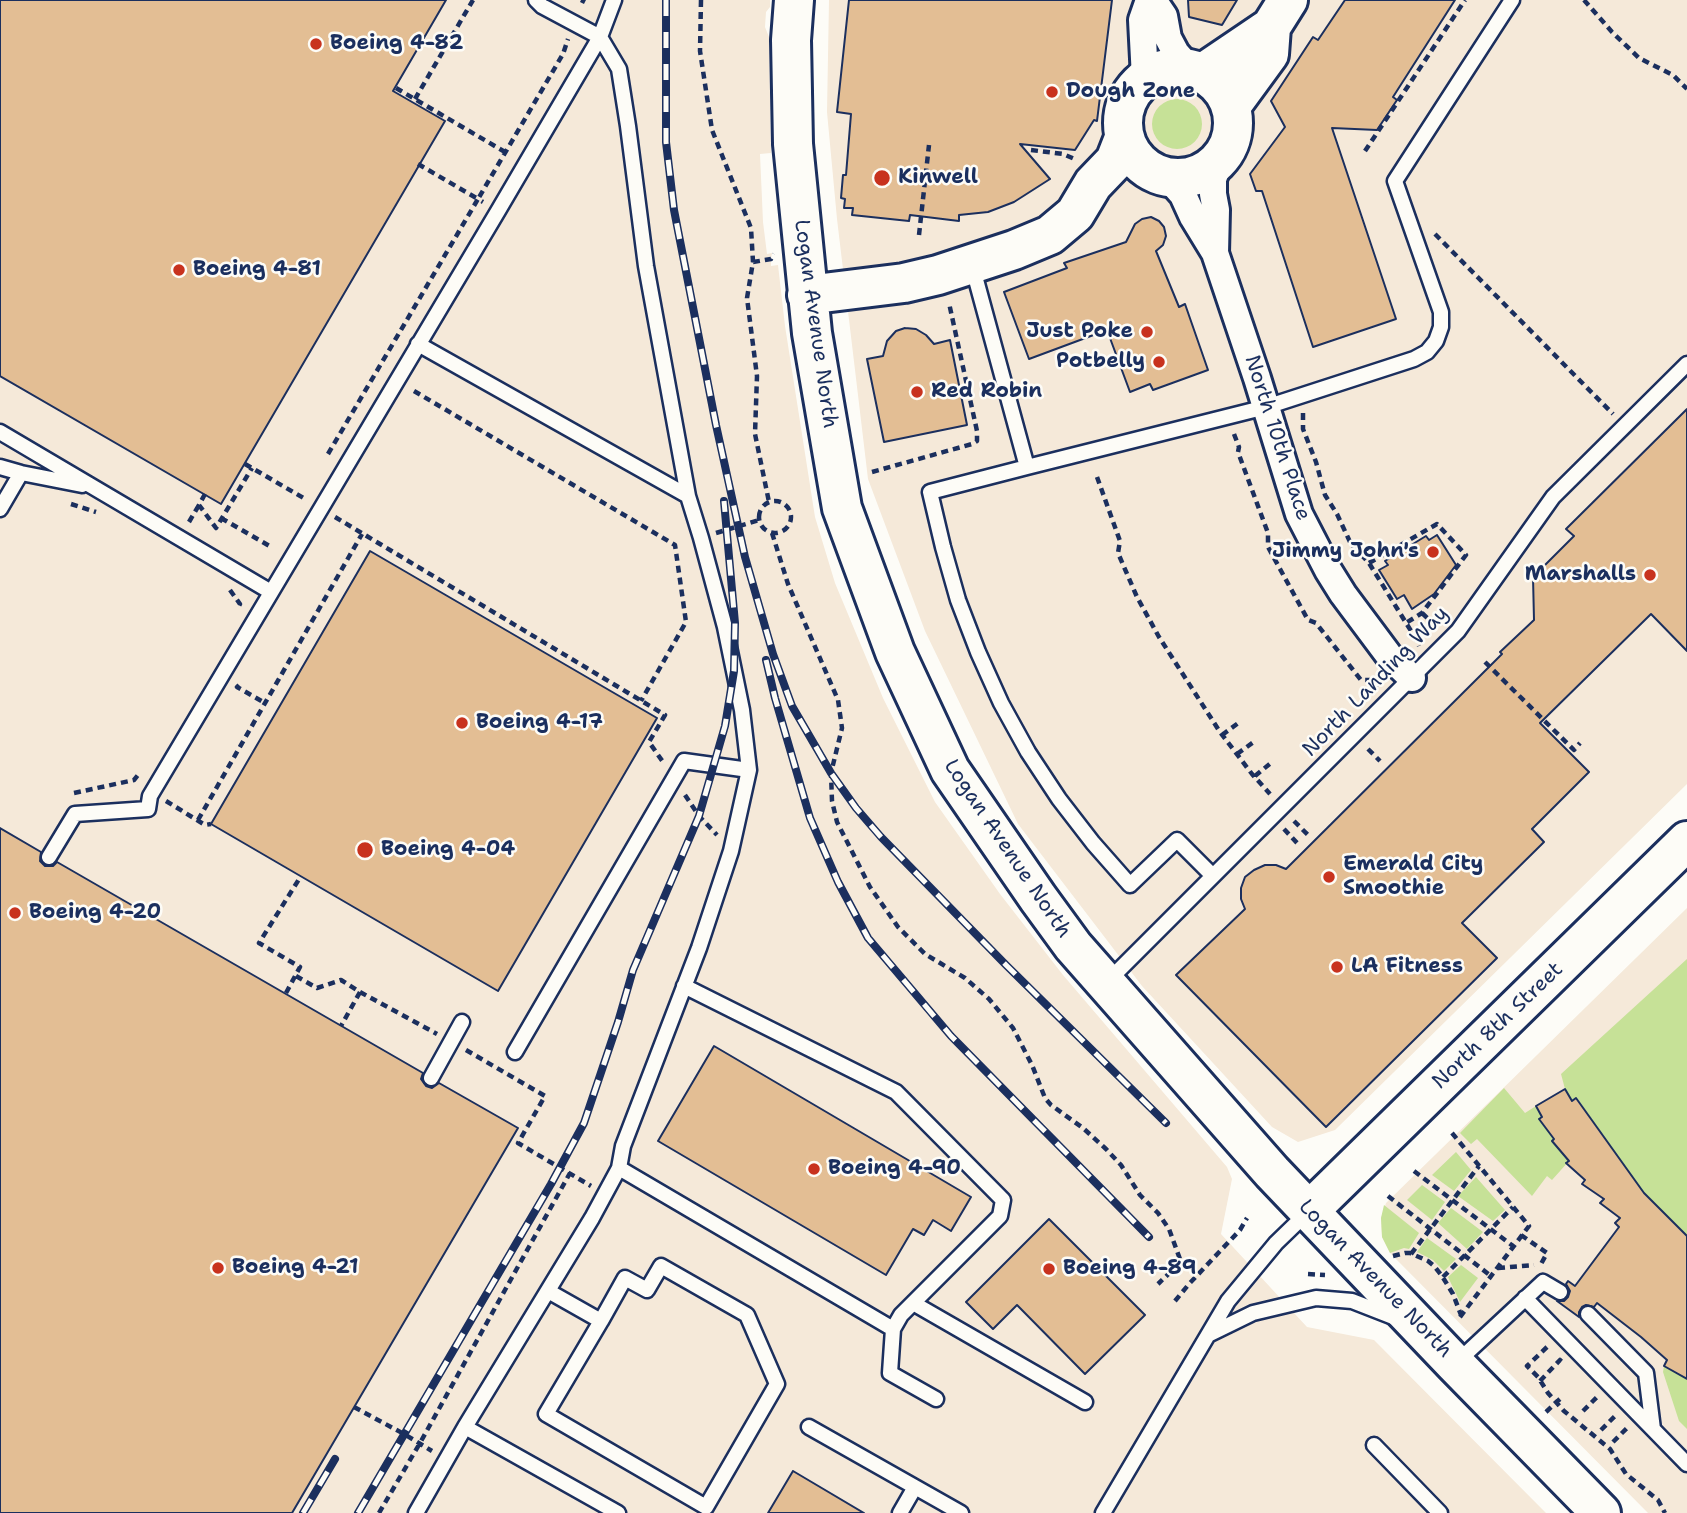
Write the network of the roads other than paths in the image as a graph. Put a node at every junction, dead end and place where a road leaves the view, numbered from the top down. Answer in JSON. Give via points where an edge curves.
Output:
{"nodes":[{"id":1,"x":536,"y":0,"type":"edge"},
{"id":2,"x":614,"y":0,"type":"edge"},
{"id":3,"x":794,"y":0,"type":"edge"},
{"id":4,"x":1151,"y":0,"type":"edge"},
{"id":5,"x":1512,"y":0,"type":"edge"},
{"id":6,"x":1279,"y":13,"type":"edge"},
{"id":7,"x":600,"y":37,"type":"junction"},
{"id":8,"x":1196,"y":71,"type":"junction"},
{"id":9,"x":1145,"y":78,"type":"junction"},
{"id":10,"x":1231,"y":106,"type":"junction"},
{"id":11,"x":1124,"y":138,"type":"junction"},
{"id":12,"x":1220,"y":160,"type":"junction"},
{"id":13,"x":1163,"y":177,"type":"junction"},
{"id":14,"x":1075,"y":214,"type":"junction"},
{"id":15,"x":1215,"y":253,"type":"junction"},
{"id":16,"x":971,"y":264,"type":"junction"},
{"id":17,"x":807,"y":295,"type":"junction"},
{"id":18,"x":418,"y":344,"type":"junction"},
{"id":19,"x":1687,"y":365,"type":"edge"},
{"id":20,"x":1266,"y":407,"type":"junction"},
{"id":21,"x":0,"y":432,"type":"edge"},
{"id":22,"x":0,"y":467,"type":"edge"},
{"id":23,"x":1027,"y":467,"type":"junction"},
{"id":24,"x":21,"y":473,"type":"junction"},
{"id":25,"x":94,"y":487,"type":"junction"},
{"id":26,"x":688,"y":496,"type":"junction"},
{"id":27,"x":0,"y":509,"type":"edge"},
{"id":28,"x":271,"y":592,"type":"junction"},
{"id":29,"x":1412,"y":678,"type":"junction"},
{"id":30,"x":749,"y":770,"type":"junction"},
{"id":31,"x":1687,"y":841,"type":"edge"},
{"id":32,"x":49,"y":857,"type":"dead end"},
{"id":33,"x":1213,"y":876,"type":"junction"},
{"id":34,"x":1106,"y":983,"type":"junction"},
{"id":35,"x":684,"y":986,"type":"junction"},
{"id":36,"x":462,"y":1022,"type":"dead end"},
{"id":37,"x":515,"y":1052,"type":"dead end"},
{"id":38,"x":431,"y":1078,"type":"dead end"},
{"id":39,"x":619,"y":1168,"type":"junction"},
{"id":40,"x":1309,"y":1211,"type":"junction"},
{"id":41,"x":548,"y":1291,"type":"junction"},
{"id":42,"x":1560,"y":1292,"type":"dead end"},
{"id":43,"x":1525,"y":1298,"type":"junction"},
{"id":44,"x":913,"y":1303,"type":"junction"},
{"id":45,"x":1588,"y":1314,"type":"dead end"},
{"id":46,"x":601,"y":1321,"type":"junction"},
{"id":47,"x":1441,"y":1327,"type":"junction"},
{"id":48,"x":893,"y":1329,"type":"junction"},
{"id":49,"x":1208,"y":1335,"type":"junction"},
{"id":50,"x":1455,"y":1364,"type":"junction"},
{"id":51,"x":936,"y":1399,"type":"dead end"},
{"id":52,"x":1085,"y":1402,"type":"dead end"},
{"id":53,"x":465,"y":1427,"type":"junction"},
{"id":54,"x":809,"y":1427,"type":"dead end"},
{"id":55,"x":1653,"y":1429,"type":"junction"},
{"id":56,"x":1374,"y":1446,"type":"dead end"},
{"id":57,"x":1687,"y":1464,"type":"edge"},
{"id":58,"x":915,"y":1487,"type":"junction"},
{"id":59,"x":416,"y":1513,"type":"edge"},
{"id":60,"x":618,"y":1513,"type":"edge"},
{"id":61,"x":900,"y":1513,"type":"edge"},
{"id":62,"x":961,"y":1513,"type":"edge"},
{"id":63,"x":1103,"y":1513,"type":"edge"},
{"id":64,"x":1440,"y":1513,"type":"edge"},
{"id":65,"x":1601,"y":1513,"type":"edge"}],
"edges":[{"from":1,"to":7,"type":"lane"},
{"from":2,"to":7,"type":"lane"},
{"from":3,"to":17,"type":"main road","name":"Logan Avenue North","via":[[793,144]]},
{"from":4,"to":8,"type":"street","via":[[1164,16],[1176,52]]},
{"from":4,"to":9,"type":"street","via":[[1142,20]]},
{"from":5,"to":20,"type":"lane","via":[[1395,181],[1441,312],[1436,341],[1414,359]]},
{"from":6,"to":8,"type":"main road"},
{"from":6,"to":10,"type":"main road","via":[[1269,54]]},
{"from":7,"to":18,"type":"lane"},
{"from":7,"to":26,"type":"lane","via":[[619,69],[646,266]]},
{"from":8,"to":9,"type":"main road","via":[[1174,68]]},
{"from":8,"to":10,"type":"main road","via":[[1215,82]]},
{"from":9,"to":11,"type":"main road","via":[[1125,105]]},
{"from":10,"to":12,"type":"main road","via":[[1233,133]]},
{"from":11,"to":13,"type":"main road","via":[[1143,167]]},
{"from":11,"to":14,"type":"main road","via":[[1115,161],[1093,184]]},
{"from":12,"to":13,"type":"main road","via":[[1194,177]]},
{"from":12,"to":15,"type":"street","name":"North 10th Place","via":[[1213,179]]},
{"from":13,"to":14,"type":"main road","via":[[1143,181],[1111,204]]},
{"from":13,"to":15,"type":"street","name":"North 10th Place","via":[[1183,195]]},
{"from":14,"to":16,"type":"main road","via":[[1049,235]]},
{"from":15,"to":20,"type":"street","name":"North 10th Place"},
{"from":16,"to":17,"type":"main road","via":[[904,283]]},
{"from":16,"to":23,"type":"lane"},
{"from":17,"to":34,"type":"main road","name":"Logan Avenue North","via":[[842,508],[895,652],[950,770],[1073,946]]},
{"from":18,"to":26,"type":"lane"},
{"from":18,"to":28,"type":"lane"},
{"from":19,"to":29,"type":"lane","name":"North Landing Way","via":[[1553,496],[1458,631]]},
{"from":20,"to":23,"type":"lane"},
{"from":20,"to":29,"type":"street","name":"North 10th Place","via":[[1299,514],[1328,570],[1360,619]]},
{"from":21,"to":25,"type":"lane"},
{"from":22,"to":24,"type":"lane"},
{"from":23,"to":33,"type":"lane","via":[[930,492],[958,600],[1001,703],[1059,799],[1130,885],[1177,840]]},
{"from":24,"to":25,"type":"lane"},
{"from":24,"to":27,"type":"lane"},
{"from":25,"to":28,"type":"lane"},
{"from":26,"to":30,"type":"lane","via":[[725,627]]},
{"from":28,"to":32,"type":"lane","via":[[153,792],[148,809],[75,814]]},
{"from":29,"to":33,"type":"lane","name":"North Landing Way"},
{"from":30,"to":35,"type":"lane","via":[[731,851]]},
{"from":30,"to":37,"type":"lane","via":[[684,761]]},
{"from":31,"to":40,"type":"main road","name":"North 8th Street"},
{"from":33,"to":34,"type":"lane","name":"North Landing Way"},
{"from":34,"to":40,"type":"main road","name":"Logan Avenue North"},
{"from":35,"to":39,"type":"lane","via":[[623,1146]]},
{"from":35,"to":44,"type":"lane","via":[[896,1092],[1003,1200],[1000,1216]]},
{"from":36,"to":38,"type":"lane"},
{"from":39,"to":41,"type":"lane"},
{"from":39,"to":48,"type":"lane"},
{"from":40,"to":47,"type":"main road","name":"Logan Avenue North"},
{"from":40,"to":49,"type":"lane","via":[[1248,1274]]},
{"from":41,"to":46,"type":"lane"},
{"from":41,"to":53,"type":"lane"},
{"from":42,"to":43,"type":"lane","via":[[1543,1282]]},
{"from":43,"to":50,"type":"lane"},
{"from":43,"to":55,"type":"lane"},
{"from":44,"to":48,"type":"lane"},
{"from":44,"to":52,"type":"lane"},
{"from":45,"to":55,"type":"lane","via":[[1646,1373]]},
{"from":46,"to":46,"type":"lane","via":[[625,1278],[647,1290],[661,1266],[747,1315],[777,1384],[706,1507],[546,1415]]},
{"from":47,"to":49,"type":"lane","via":[[1352,1301],[1316,1298],[1253,1313]]},
{"from":47,"to":50,"type":"main road","name":"Logan Avenue North"},
{"from":48,"to":51,"type":"lane","via":[[890,1373]]},
{"from":49,"to":63,"type":"lane"},
{"from":50,"to":65,"type":"main road","name":"Logan Avenue North"},
{"from":53,"to":59,"type":"lane"},
{"from":53,"to":60,"type":"lane"},
{"from":54,"to":58,"type":"lane"},
{"from":55,"to":57,"type":"lane"},
{"from":56,"to":64,"type":"lane"},
{"from":58,"to":61,"type":"lane"},
{"from":58,"to":62,"type":"lane"}]}
